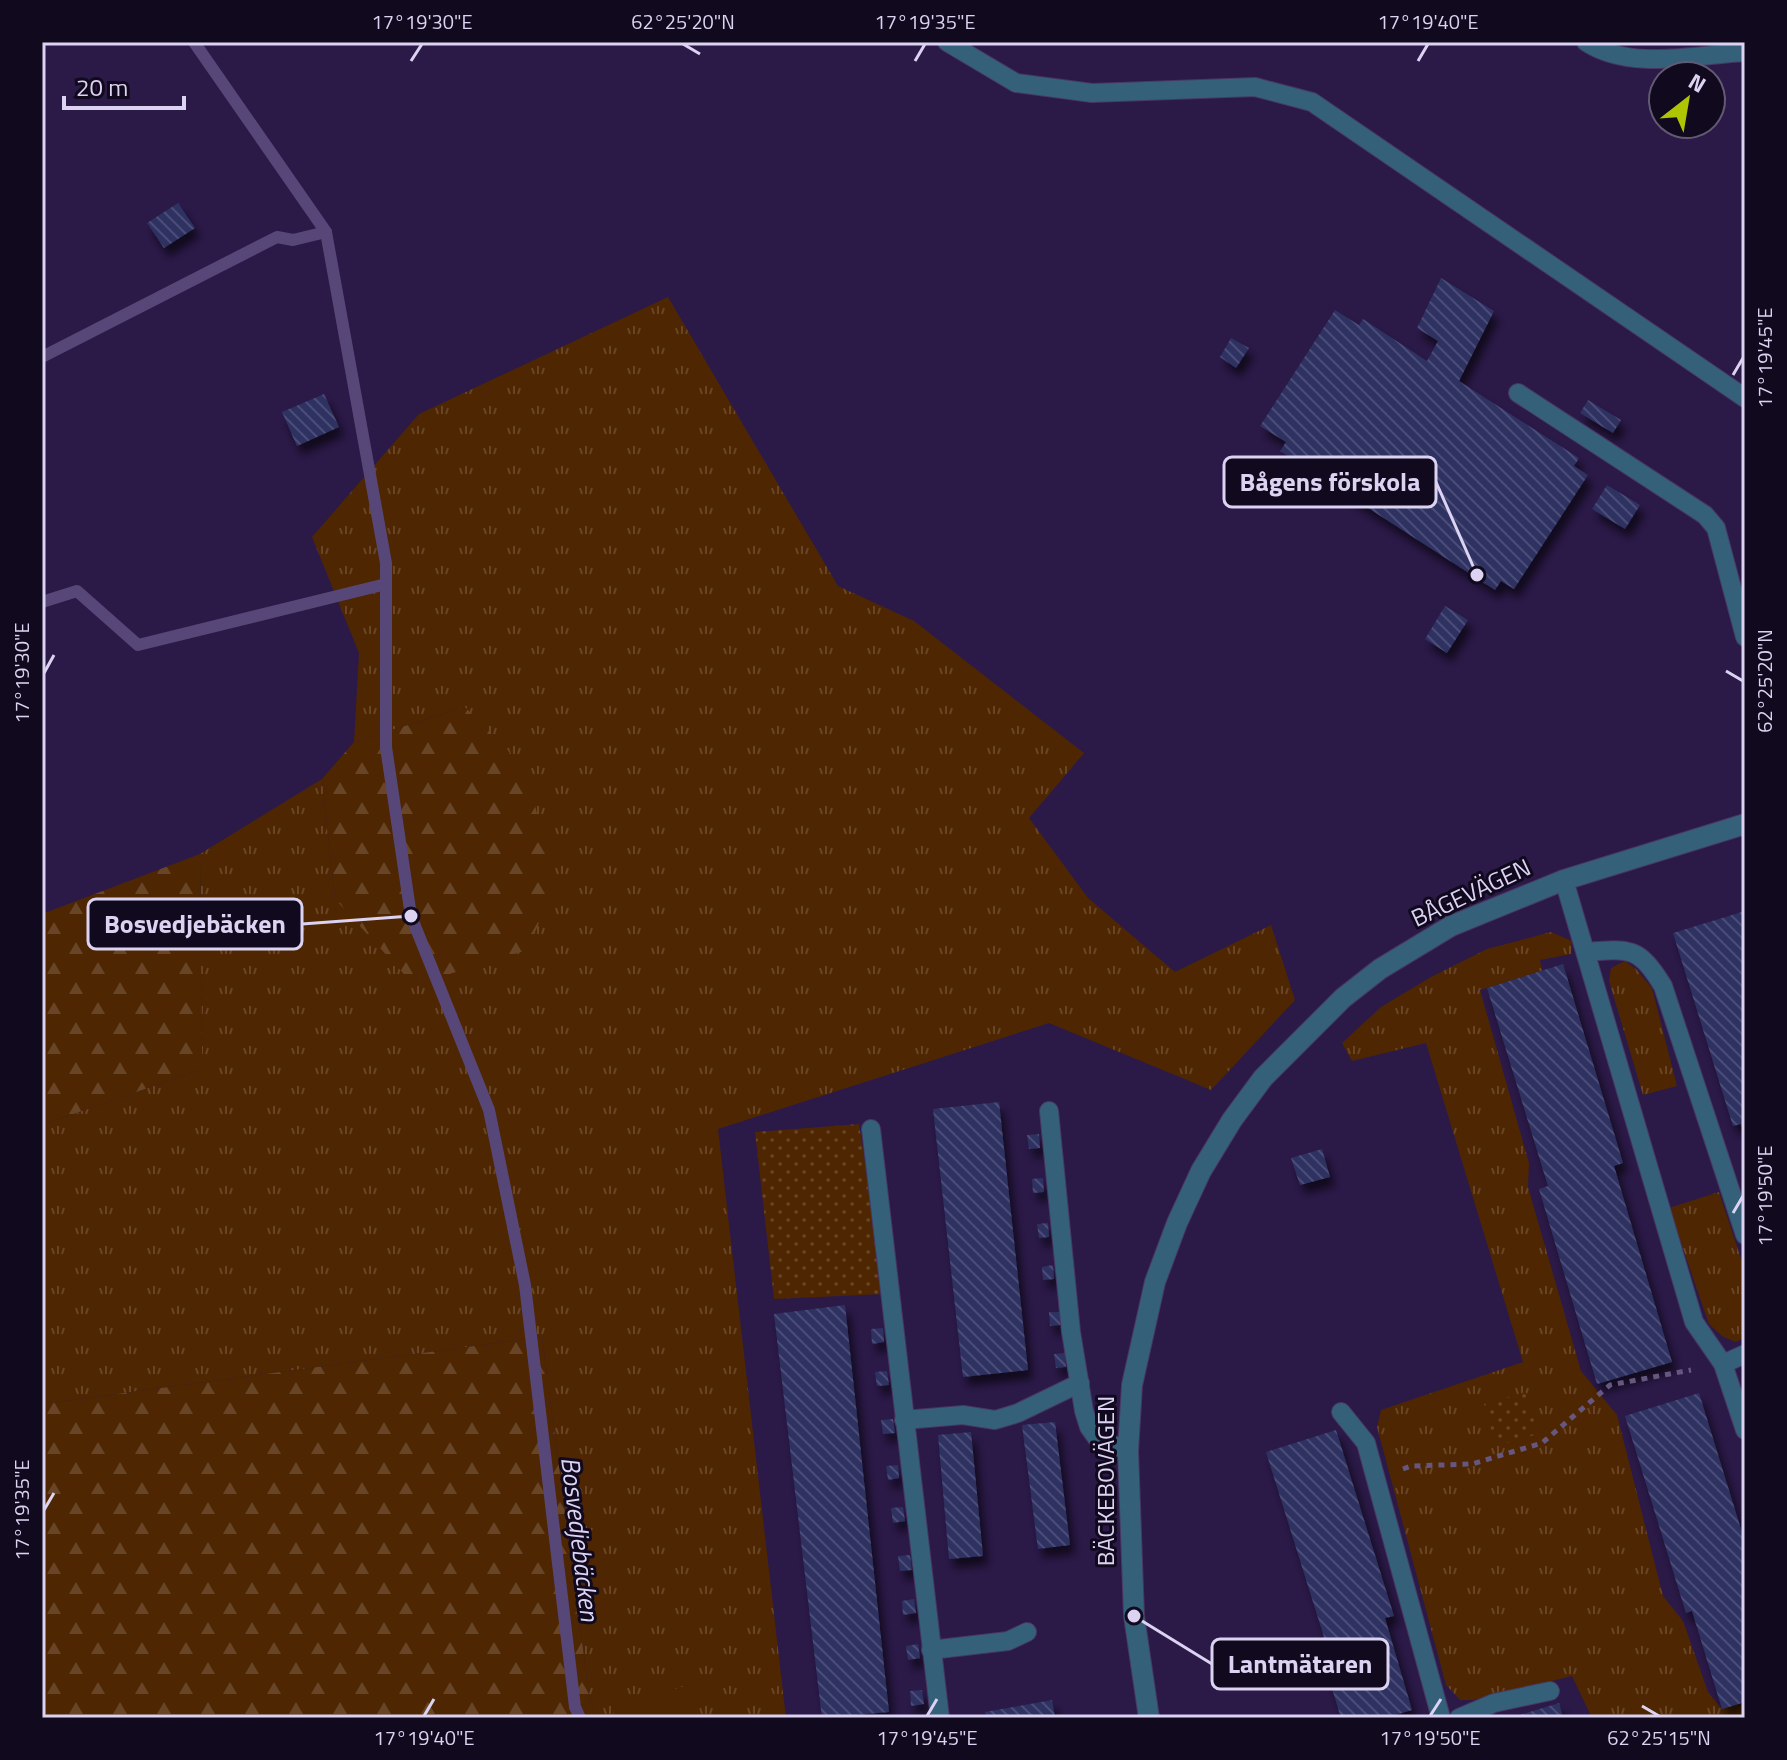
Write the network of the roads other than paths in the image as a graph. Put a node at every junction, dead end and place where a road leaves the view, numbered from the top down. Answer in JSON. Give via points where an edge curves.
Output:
{"nodes":[{"id":1,"x":947,"y":42,"type":"edge"},
{"id":2,"x":1586,"y":42,"type":"edge"},
{"id":3,"x":1745,"y":52,"type":"edge"},
{"id":4,"x":1518,"y":393,"type":"dead end"},
{"id":5,"x":1745,"y":398,"type":"edge"},
{"id":6,"x":1745,"y":637,"type":"edge"},
{"id":7,"x":1745,"y":824,"type":"edge"},
{"id":8,"x":1564,"y":880,"type":"junction"},
{"id":9,"x":1586,"y":952,"type":"junction"},
{"id":10,"x":1049,"y":1111,"type":"dead end"},
{"id":11,"x":1232,"y":1120,"type":"joint"},
{"id":12,"x":871,"y":1129,"type":"dead end"},
{"id":13,"x":1745,"y":1235,"type":"edge"},
{"id":14,"x":1745,"y":1354,"type":"edge"},
{"id":15,"x":1723,"y":1364,"type":"junction"},
{"id":16,"x":1080,"y":1383,"type":"junction"},
{"id":17,"x":1341,"y":1412,"type":"dead end"},
{"id":18,"x":904,"y":1420,"type":"junction"},
{"id":19,"x":1745,"y":1430,"type":"edge"},
{"id":20,"x":1128,"y":1451,"type":"junction"},
{"id":21,"x":1027,"y":1632,"type":"dead end"},
{"id":22,"x":931,"y":1650,"type":"junction"},
{"id":23,"x":1550,"y":1691,"type":"dead end"},
{"id":24,"x":940,"y":1718,"type":"edge"},
{"id":25,"x":1149,"y":1718,"type":"edge"},
{"id":26,"x":1441,"y":1718,"type":"edge"},
{"id":27,"x":1459,"y":1718,"type":"edge"}],
"edges":[{"from":1,"to":5,"type":"lane","via":[[1016,83],[1092,93],[1255,87],[1312,102]]},
{"from":2,"to":3,"type":"lane","via":[[1631,60]]},
{"from":4,"to":6,"type":"lane","via":[[1711,521]]},
{"from":7,"to":8,"type":"street","name":"BÅGEVÄGEN"},
{"from":8,"to":9,"type":"lane"},
{"from":8,"to":11,"type":"street","name":"BÅGEVÄGEN","via":[[1451,926],[1380,969],[1308,1031]]},
{"from":9,"to":13,"type":"lane","via":[[1621,949],[1648,962],[1663,986]]},
{"from":9,"to":15,"type":"lane","via":[[1694,1322]]},
{"from":10,"to":16,"type":"lane"},
{"from":11,"to":20,"type":"street","name":"BÄCKEBOVÄGEN","via":[[1201,1171],[1155,1282],[1132,1385]]},
{"from":12,"to":18,"type":"lane"},
{"from":14,"to":15,"type":"lane"},
{"from":15,"to":19,"type":"lane"},
{"from":16,"to":18,"type":"lane","via":[[995,1420],[963,1415]]},
{"from":16,"to":20,"type":"lane","via":[[1089,1427],[1097,1438]]},
{"from":17,"to":26,"type":"lane","via":[[1366,1443]]},
{"from":18,"to":22,"type":"lane"},
{"from":20,"to":25,"type":"street","name":"BÄCKEBOVÄGEN","via":[[1134,1616]]},
{"from":21,"to":22,"type":"lane","via":[[1008,1641]]},
{"from":22,"to":24,"type":"lane"},
{"from":23,"to":27,"type":"lane","via":[[1494,1703]]}]}
